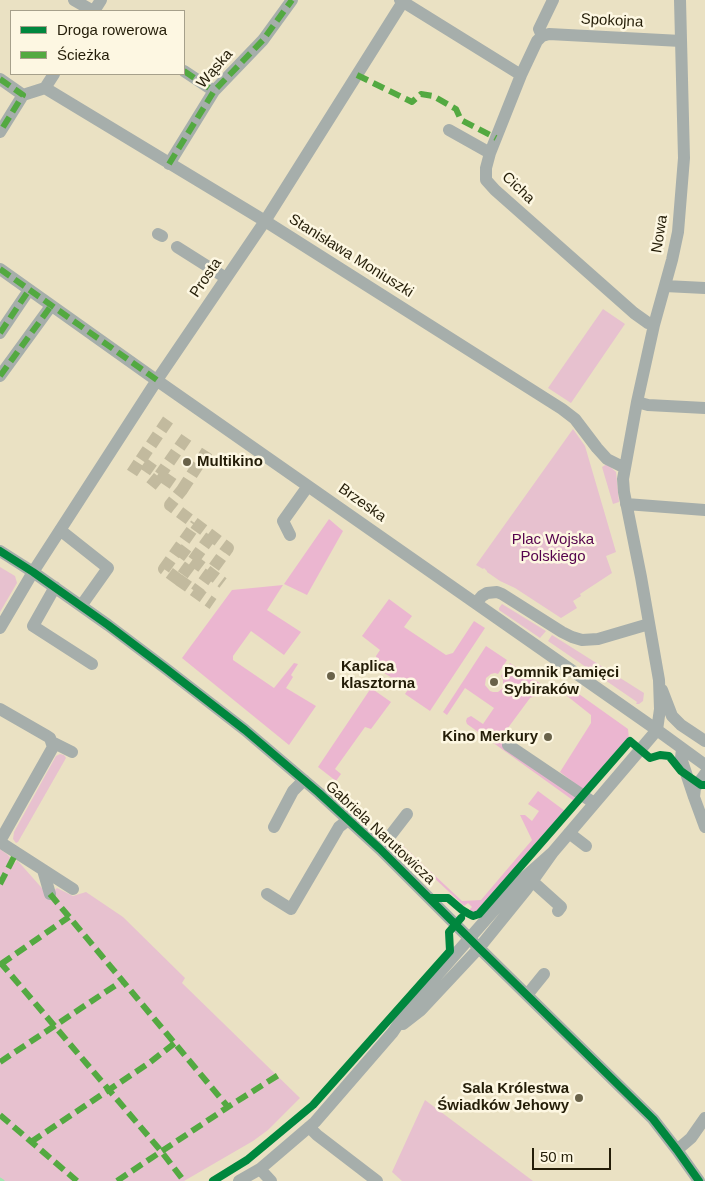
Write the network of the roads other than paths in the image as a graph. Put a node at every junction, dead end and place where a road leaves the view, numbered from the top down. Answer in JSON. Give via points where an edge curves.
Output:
{"nodes":[{"id":1,"x":74,"y":0,"type":"edge"},
{"id":2,"x":292,"y":0,"type":"edge"},
{"id":3,"x":553,"y":0,"type":"edge"},
{"id":4,"x":680,"y":0,"type":"edge"},
{"id":5,"x":402,"y":1,"type":"edge"},
{"id":6,"x":91,"y":10,"type":"edge"},
{"id":7,"x":542,"y":36,"type":"junction"},
{"id":8,"x":681,"y":41,"type":"junction"},
{"id":9,"x":185,"y":72,"type":"edge"},
{"id":10,"x":53,"y":75,"type":"edge"},
{"id":11,"x":521,"y":75,"type":"junction"},
{"id":12,"x":0,"y":79,"type":"edge"},
{"id":13,"x":45,"y":88,"type":"junction"},
{"id":14,"x":214,"y":92,"type":"junction"},
{"id":15,"x":23,"y":95,"type":"junction"},
{"id":16,"x":449,"y":130,"type":"dead end"},
{"id":17,"x":0,"y":132,"type":"edge"},
{"id":18,"x":490,"y":153,"type":"junction"},
{"id":19,"x":169,"y":164,"type":"junction"},
{"id":20,"x":265,"y":221,"type":"junction"},
{"id":21,"x":177,"y":246,"type":"dead end"},
{"id":22,"x":0,"y":269,"type":"edge"},
{"id":23,"x":226,"y":278,"type":"junction"},
{"id":24,"x":665,"y":286,"type":"junction"},
{"id":25,"x":705,"y":288,"type":"edge"},
{"id":26,"x":29,"y":290,"type":"junction"},
{"id":27,"x":51,"y":306,"type":"junction"},
{"id":28,"x":654,"y":325,"type":"junction"},
{"id":29,"x":0,"y":333,"type":"edge"},
{"id":30,"x":0,"y":376,"type":"edge"},
{"id":31,"x":157,"y":380,"type":"junction"},
{"id":32,"x":637,"y":402,"type":"junction"},
{"id":33,"x":705,"y":408,"type":"edge"},
{"id":34,"x":625,"y":468,"type":"junction"},
{"id":35,"x":308,"y":486,"type":"junction"},
{"id":36,"x":626,"y":504,"type":"junction"},
{"id":37,"x":705,"y":510,"type":"edge"},
{"id":38,"x":60,"y":530,"type":"junction"},
{"id":39,"x":290,"y":535,"type":"dead end"},
{"id":40,"x":0,"y":551,"type":"edge"},
{"id":41,"x":33,"y":572,"type":"junction"},
{"id":42,"x":55,"y":587,"type":"junction"},
{"id":43,"x":476,"y":603,"type":"junction"},
{"id":44,"x":81,"y":606,"type":"junction"},
{"id":45,"x":649,"y":624,"type":"junction"},
{"id":46,"x":0,"y":628,"type":"edge"},
{"id":47,"x":92,"y":664,"type":"dead end"},
{"id":48,"x":659,"y":680,"type":"junction"},
{"id":49,"x":0,"y":709,"type":"edge"},
{"id":50,"x":657,"y":730,"type":"junction"},
{"id":51,"x":705,"y":741,"type":"edge"},
{"id":52,"x":52,"y":742,"type":"junction"},
{"id":53,"x":508,"y":745,"type":"dead end"},
{"id":54,"x":682,"y":749,"type":"junction"},
{"id":55,"x":72,"y":752,"type":"dead end"},
{"id":56,"x":705,"y":765,"type":"edge"},
{"id":57,"x":705,"y":774,"type":"edge"},
{"id":58,"x":304,"y":780,"type":"junction"},
{"id":59,"x":694,"y":797,"type":"junction"},
{"id":60,"x":594,"y":803,"type":"junction"},
{"id":61,"x":407,"y":814,"type":"dead end"},
{"id":62,"x":348,"y":820,"type":"junction"},
{"id":63,"x":274,"y":827,"type":"dead end"},
{"id":64,"x":705,"y":827,"type":"edge"},
{"id":65,"x":569,"y":832,"type":"junction"},
{"id":66,"x":0,"y":842,"type":"edge"},
{"id":67,"x":586,"y":846,"type":"dead end"},
{"id":68,"x":380,"y":849,"type":"junction"},
{"id":69,"x":553,"y":852,"type":"junction"},
{"id":70,"x":44,"y":870,"type":"junction"},
{"id":71,"x":532,"y":882,"type":"junction"},
{"id":72,"x":552,"y":888,"type":"dead end"},
{"id":73,"x":73,"y":889,"type":"dead end"},
{"id":74,"x":50,"y":894,"type":"dead end"},
{"id":75,"x":267,"y":894,"type":"dead end"},
{"id":76,"x":542,"y":902,"type":"dead end"},
{"id":77,"x":563,"y":906,"type":"dead end"},
{"id":78,"x":470,"y":938,"type":"junction"},
{"id":79,"x":479,"y":948,"type":"junction"},
{"id":80,"x":544,"y":974,"type":"dead end"},
{"id":81,"x":526,"y":995,"type":"junction"},
{"id":82,"x":393,"y":1032,"type":"junction"},
{"id":83,"x":705,"y":1118,"type":"edge"},
{"id":84,"x":309,"y":1127,"type":"junction"},
{"id":85,"x":677,"y":1150,"type":"junction"},
{"id":86,"x":260,"y":1169,"type":"junction"},
{"id":87,"x":239,"y":1181,"type":"edge"},
{"id":88,"x":271,"y":1181,"type":"edge"},
{"id":89,"x":377,"y":1181,"type":"edge"},
{"id":90,"x":699,"y":1181,"type":"edge"}],
"edges":[{"from":1,"to":6,"type":"street"},
{"from":2,"to":14,"type":"street","name":"Wąska","via":[[262,40]]},
{"from":3,"to":7,"type":"street","name":"Cicha","via":[[539,29]]},
{"from":4,"to":8,"type":"street","name":"Nowa"},
{"from":5,"to":11,"type":"street"},
{"from":5,"to":20,"type":"street","name":"Prosta"},
{"from":7,"to":8,"type":"street","name":"Spokojna"},
{"from":7,"to":11,"type":"street","name":"Cicha","via":[[536,41]]},
{"from":8,"to":24,"type":"street","name":"Nowa","via":[[684,169],[678,232]]},
{"from":9,"to":14,"type":"street"},
{"from":10,"to":13,"type":"street"},
{"from":11,"to":18,"type":"street","name":"Cicha"},
{"from":12,"to":15,"type":"street"},
{"from":13,"to":15,"type":"street"},
{"from":13,"to":19,"type":"street","name":"Stanisława Moniuszki"},
{"from":14,"to":19,"type":"street","name":"Wąska"},
{"from":15,"to":17,"type":"street"},
{"from":16,"to":18,"type":"street"},
{"from":18,"to":28,"type":"street","name":"Cicha","via":[[486,180],[495,190],[640,318]]},
{"from":19,"to":20,"type":"street","name":"Stanisława Moniuszki"},
{"from":20,"to":23,"type":"street","name":"Prosta"},
{"from":20,"to":34,"type":"street","name":"Stanisława Moniuszki","via":[[562,409],[607,459]]},
{"from":21,"to":23,"type":"street"},
{"from":22,"to":26,"type":"street","name":"Brzeska"},
{"from":23,"to":31,"type":"street","name":"Prosta"},
{"from":24,"to":25,"type":"street"},
{"from":24,"to":28,"type":"street","name":"Nowa"},
{"from":26,"to":27,"type":"street","name":"Brzeska"},
{"from":26,"to":29,"type":"street"},
{"from":27,"to":30,"type":"street"},
{"from":27,"to":31,"type":"street","name":"Brzeska"},
{"from":28,"to":32,"type":"street","name":"Nowa"},
{"from":31,"to":35,"type":"street","name":"Brzeska"},
{"from":31,"to":38,"type":"street","name":"Prosta"},
{"from":32,"to":33,"type":"street"},
{"from":32,"to":34,"type":"street","name":"Nowa"},
{"from":34,"to":36,"type":"street"},
{"from":35,"to":39,"type":"street","via":[[283,521]]},
{"from":35,"to":43,"type":"street","name":"Brzeska"},
{"from":36,"to":37,"type":"street"},
{"from":36,"to":45,"type":"street"},
{"from":38,"to":41,"type":"street","name":"Prosta"},
{"from":38,"to":44,"type":"street","via":[[108,568]]},
{"from":40,"to":41,"type":"street","name":"Gabriela Narutowicza"},
{"from":41,"to":42,"type":"street","name":"Gabriela Narutowicza"},
{"from":41,"to":46,"type":"street","name":"Prosta"},
{"from":42,"to":44,"type":"street","name":"Gabriela Narutowicza"},
{"from":42,"to":47,"type":"street","via":[[33,626]]},
{"from":43,"to":45,"type":"street","via":[[487,593],[497,592],[562,632],[582,640],[598,639]]},
{"from":43,"to":50,"type":"street","name":"Brzeska"},
{"from":44,"to":58,"type":"street","name":"Gabriela Narutowicza","via":[[245,730]]},
{"from":45,"to":48,"type":"street"},
{"from":48,"to":50,"type":"street"},
{"from":48,"to":51,"type":"street","via":[[672,716],[681,726]]},
{"from":49,"to":52,"type":"street"},
{"from":50,"to":54,"type":"street","name":"Brzeska"},
{"from":50,"to":60,"type":"street"},
{"from":52,"to":55,"type":"street"},
{"from":52,"to":66,"type":"street","via":[[52,750]]},
{"from":53,"to":60,"type":"street"},
{"from":54,"to":56,"type":"street","name":"Brzeska"},
{"from":54,"to":59,"type":"street","via":[[681,758]]},
{"from":57,"to":59,"type":"street","via":[[695,788]]},
{"from":58,"to":62,"type":"street","name":"Gabriela Narutowicza"},
{"from":58,"to":63,"type":"street","via":[[293,791]]},
{"from":59,"to":64,"type":"street"},
{"from":60,"to":65,"type":"street"},
{"from":61,"to":68,"type":"street"},
{"from":62,"to":68,"type":"street","name":"Gabriela Narutowicza"},
{"from":62,"to":75,"type":"street","via":[[339,827],[291,909]]},
{"from":65,"to":67,"type":"street"},
{"from":65,"to":69,"type":"street"},
{"from":66,"to":70,"type":"street"},
{"from":68,"to":78,"type":"street","name":"Gabriela Narutowicza"},
{"from":69,"to":71,"type":"street"},
{"from":69,"to":78,"type":"street","via":[[517,884]]},
{"from":70,"to":73,"type":"street"},
{"from":70,"to":74,"type":"street"},
{"from":71,"to":72,"type":"street"},
{"from":71,"to":76,"type":"street"},
{"from":71,"to":77,"type":"street"},
{"from":71,"to":79,"type":"street"},
{"from":78,"to":79,"type":"street","name":"Gabriela Narutowicza"},
{"from":78,"to":82,"type":"street","via":[[411,1005]]},
{"from":79,"to":81,"type":"street","name":"Gabriela Narutowicza"},
{"from":79,"to":82,"type":"street","via":[[421,1010]]},
{"from":80,"to":81,"type":"street"},
{"from":81,"to":85,"type":"street","name":"Gabriela Narutowicza","via":[[653,1119]]},
{"from":82,"to":84,"type":"street"},
{"from":83,"to":85,"type":"street","via":[[691,1138]]},
{"from":84,"to":86,"type":"street"},
{"from":84,"to":89,"type":"street"},
{"from":85,"to":90,"type":"street","name":"Gabriela Narutowicza"},
{"from":86,"to":87,"type":"street"},
{"from":86,"to":88,"type":"street"}]}
